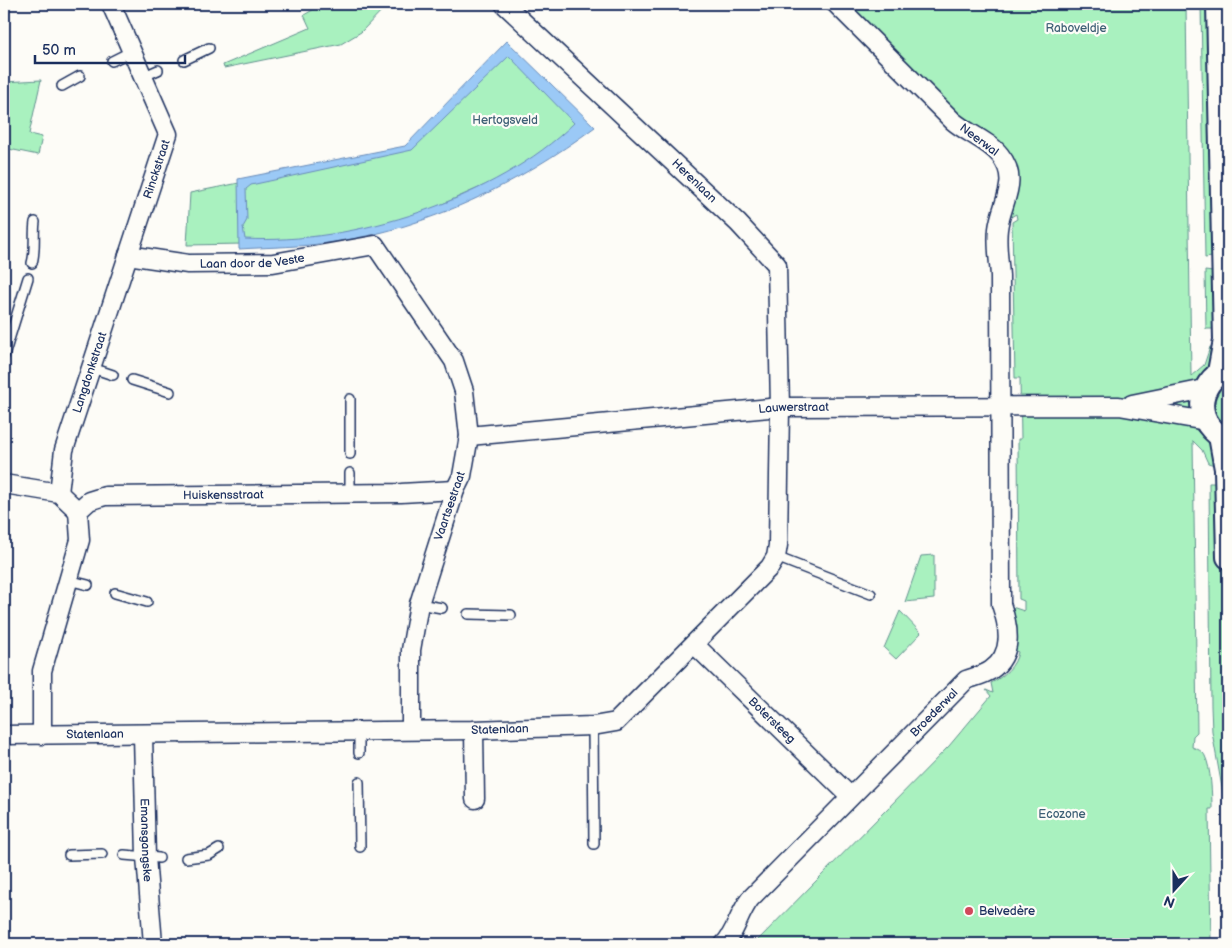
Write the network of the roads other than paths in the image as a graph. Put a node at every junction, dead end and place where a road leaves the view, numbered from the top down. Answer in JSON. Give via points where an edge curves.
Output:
{"nodes":[{"id":1,"x":111,"y":4,"type":"edge"},
{"id":2,"x":504,"y":4,"type":"edge"},
{"id":3,"x":836,"y":4,"type":"edge"},
{"id":4,"x":1218,"y":4,"type":"edge"},
{"id":5,"x":209,"y":48,"type":"dead end"},
{"id":6,"x":130,"y":52,"type":"junction"},
{"id":7,"x":184,"y":60,"type":"dead end"},
{"id":8,"x":112,"y":61,"type":"dead end"},
{"id":9,"x":80,"y":76,"type":"dead end"},
{"id":10,"x":62,"y":86,"type":"dead end"},
{"id":11,"x":35,"y":222,"type":"dead end"},
{"id":12,"x":375,"y":245,"type":"joint"},
{"id":13,"x":128,"y":254,"type":"junction"},
{"id":14,"x":32,"y":263,"type":"dead end"},
{"id":15,"x":28,"y":278,"type":"dead end"},
{"id":16,"x":4,"y":356,"type":"edge"},
{"id":17,"x":92,"y":368,"type":"junction"},
{"id":18,"x":113,"y":375,"type":"dead end"},
{"id":19,"x":1218,"y":377,"type":"edge"},
{"id":20,"x":132,"y":380,"type":"dead end"},
{"id":21,"x":170,"y":392,"type":"dead end"},
{"id":22,"x":350,"y":399,"type":"dead end"},
{"id":23,"x":1000,"y":406,"type":"junction"},
{"id":24,"x":1119,"y":406,"type":"junction"},
{"id":25,"x":780,"y":407,"type":"junction"},
{"id":26,"x":1218,"y":432,"type":"edge"},
{"id":27,"x":469,"y":436,"type":"junction"},
{"id":28,"x":350,"y":454,"type":"dead end"},
{"id":29,"x":350,"y":473,"type":"dead end"},
{"id":30,"x":4,"y":484,"type":"edge"},
{"id":31,"x":455,"y":490,"type":"junction"},
{"id":32,"x":58,"y":493,"type":"junction"},
{"id":33,"x":350,"y":494,"type":"junction"},
{"id":34,"x":78,"y":511,"type":"junction"},
{"id":35,"x":1228,"y":556,"type":"edge"},
{"id":36,"x":776,"y":557,"type":"junction"},
{"id":37,"x":68,"y":580,"type":"junction"},
{"id":38,"x":88,"y":585,"type":"dead end"},
{"id":39,"x":115,"y":593,"type":"dead end"},
{"id":40,"x":872,"y":594,"type":"dead end"},
{"id":41,"x":147,"y":602,"type":"dead end"},
{"id":42,"x":419,"y":604,"type":"junction"},
{"id":43,"x":442,"y":608,"type":"dead end"},
{"id":44,"x":468,"y":614,"type":"dead end"},
{"id":45,"x":511,"y":615,"type":"dead end"},
{"id":46,"x":694,"y":644,"type":"junction"},
{"id":47,"x":593,"y":726,"type":"junction"},
{"id":48,"x":359,"y":730,"type":"junction"},
{"id":49,"x":411,"y":730,"type":"junction"},
{"id":50,"x":474,"y":730,"type":"junction"},
{"id":51,"x":4,"y":735,"type":"edge"},
{"id":52,"x":42,"y":735,"type":"junction"},
{"id":53,"x":143,"y":735,"type":"junction"},
{"id":54,"x":359,"y":754,"type":"dead end"},
{"id":55,"x":359,"y":782,"type":"dead end"},
{"id":56,"x":850,"y":796,"type":"junction"},
{"id":57,"x":475,"y":799,"type":"dead end"},
{"id":58,"x":594,"y":844,"type":"dead end"},
{"id":59,"x":360,"y":847,"type":"dead end"},
{"id":60,"x":219,"y":849,"type":"dead end"},
{"id":61,"x":102,"y":854,"type":"dead end"},
{"id":62,"x":69,"y":855,"type":"dead end"},
{"id":63,"x":124,"y":855,"type":"dead end"},
{"id":64,"x":152,"y":857,"type":"junction"},
{"id":65,"x":186,"y":858,"type":"dead end"},
{"id":66,"x":153,"y":944,"type":"edge"},
{"id":67,"x":724,"y":944,"type":"edge"}],
"edges":[{"from":1,"to":6,"type":"street","name":"Rinckstraat"},
{"from":2,"to":25,"type":"street","name":"Herenlaan","via":[[738,223],[777,265]]},
{"from":3,"to":23,"type":"street","name":"Neerwal","via":[[953,121],[995,150],[1008,169],[1009,192],[998,229]]},
{"from":4,"to":19,"type":"street","via":[[1225,340]]},
{"from":5,"to":7,"type":"lane"},
{"from":6,"to":8,"type":"lane"},
{"from":6,"to":13,"type":"street","name":"Rinckstraat","via":[[150,73],[168,134]]},
{"from":9,"to":10,"type":"lane"},
{"from":11,"to":14,"type":"lane"},
{"from":12,"to":13,"type":"street","name":"Laan door de Veste","via":[[274,263],[188,264]]},
{"from":12,"to":27,"type":"street","name":"Vaartsestraat","via":[[454,361],[464,391]]},
{"from":13,"to":17,"type":"street","name":"Langdonkstraat"},
{"from":15,"to":16,"type":"lane"},
{"from":17,"to":18,"type":"lane"},
{"from":17,"to":32,"type":"street","name":"Langdonkstraat","via":[[64,450]]},
{"from":19,"to":24,"type":"street","name":"Lauwerstraat"},
{"from":19,"to":26,"type":"street","via":[[1203,411]]},
{"from":20,"to":21,"type":"lane"},
{"from":22,"to":28,"type":"lane"},
{"from":23,"to":24,"type":"street","name":"Lauwerstraat"},
{"from":23,"to":25,"type":"street","name":"Lauwerstraat"},
{"from":23,"to":56,"type":"street","name":"Broederwal","via":[[1001,604],[1009,631],[1006,650],[990,671],[966,680]]},
{"from":24,"to":26,"type":"street","name":"Lauwerstraat"},
{"from":25,"to":27,"type":"street","name":"Lauwerstraat"},
{"from":25,"to":36,"type":"street"},
{"from":26,"to":35,"type":"street","via":[[1226,469]]},
{"from":27,"to":31,"type":"street","name":"Vaartsestraat","via":[[462,476]]},
{"from":29,"to":33,"type":"lane"},
{"from":30,"to":32,"type":"street"},
{"from":31,"to":33,"type":"street","name":"Huiskensstraat"},
{"from":31,"to":42,"type":"street","name":"Vaartsestraat"},
{"from":32,"to":34,"type":"street"},
{"from":33,"to":34,"type":"street","name":"Huiskensstraat","via":[[105,496],[89,501]]},
{"from":34,"to":37,"type":"street","via":[[80,540]]},
{"from":36,"to":40,"type":"lane"},
{"from":36,"to":46,"type":"street","name":"Statenlaan"},
{"from":37,"to":38,"type":"lane"},
{"from":37,"to":52,"type":"street","via":[[42,671]]},
{"from":39,"to":41,"type":"lane"},
{"from":42,"to":43,"type":"lane"},
{"from":42,"to":49,"type":"street","name":"Vaartsestraat","via":[[411,650]]},
{"from":44,"to":45,"type":"lane"},
{"from":46,"to":47,"type":"street","name":"Statenlaan","via":[[616,722]]},
{"from":46,"to":56,"type":"street","name":"Botersteeg"},
{"from":47,"to":50,"type":"street","name":"Statenlaan"},
{"from":47,"to":58,"type":"lane"},
{"from":48,"to":49,"type":"street","name":"Statenlaan"},
{"from":48,"to":53,"type":"street","name":"Statenlaan"},
{"from":48,"to":54,"type":"lane"},
{"from":49,"to":50,"type":"street","name":"Statenlaan"},
{"from":50,"to":57,"type":"street"},
{"from":51,"to":52,"type":"street","name":"Statenlaan"},
{"from":52,"to":53,"type":"street","name":"Statenlaan"},
{"from":53,"to":64,"type":"street","name":"Emansgangske"},
{"from":55,"to":59,"type":"lane"},
{"from":56,"to":67,"type":"street","name":"Broederwal","via":[[750,899],[740,911],[730,939]]},
{"from":60,"to":65,"type":"lane"},
{"from":61,"to":62,"type":"lane"},
{"from":63,"to":64,"type":"lane"},
{"from":64,"to":66,"type":"street","name":"Emansgangske"}]}
